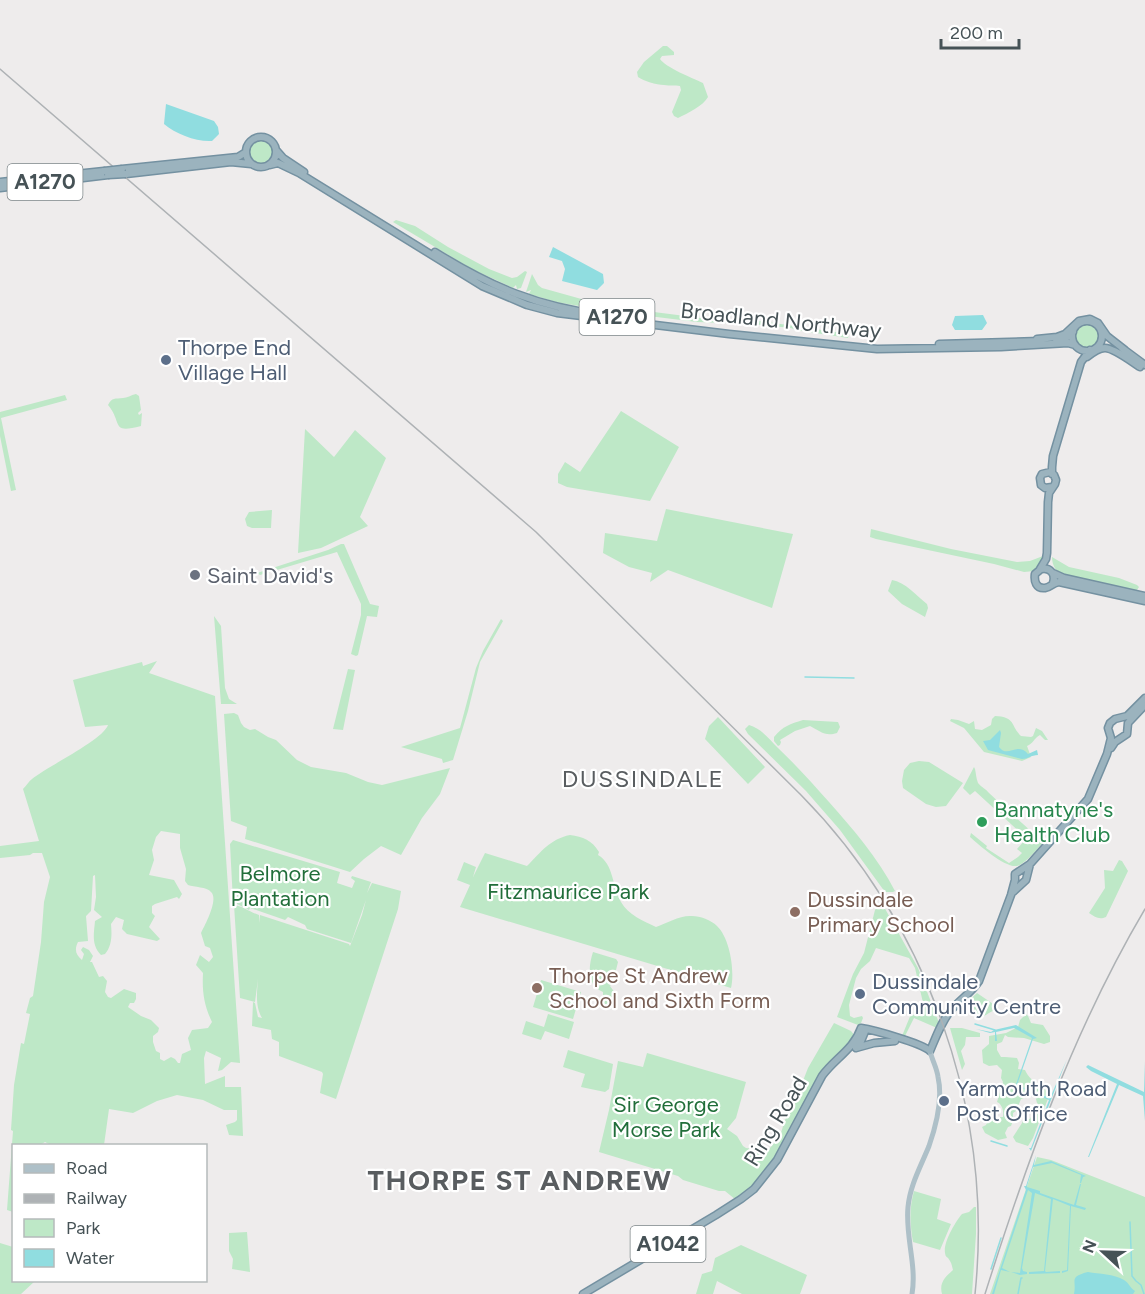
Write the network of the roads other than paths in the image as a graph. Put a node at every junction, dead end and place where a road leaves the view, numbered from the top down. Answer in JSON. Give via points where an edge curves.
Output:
{"nodes":[{"id":1,"x":276,"y":150,"type":"junction"},
{"id":2,"x":246,"y":152,"type":"junction"},
{"id":3,"x":251,"y":164,"type":"junction"},
{"id":4,"x":270,"y":165,"type":"junction"},
{"id":5,"x":171,"y":166,"type":"junction"},
{"id":6,"x":90,"y":175,"type":"junction"},
{"id":7,"x":0,"y":182,"type":"edge"},
{"id":8,"x":0,"y":188,"type":"edge"},
{"id":9,"x":1073,"y":332,"type":"junction"},
{"id":10,"x":1101,"y":332,"type":"junction"},
{"id":11,"x":1006,"y":342,"type":"junction"},
{"id":12,"x":1098,"y":345,"type":"junction"},
{"id":13,"x":1076,"y":346,"type":"junction"},
{"id":14,"x":1090,"y":350,"type":"junction"},
{"id":15,"x":1125,"y":350,"type":"junction"},
{"id":16,"x":1081,"y":362,"type":"junction"},
{"id":17,"x":1143,"y":367,"type":"edge"},
{"id":18,"x":1068,"y":405,"type":"junction"},
{"id":19,"x":1053,"y":456,"type":"junction"},
{"id":20,"x":1045,"y":472,"type":"junction"},
{"id":21,"x":1052,"y":474,"type":"junction"},
{"id":22,"x":1042,"y":487,"type":"junction"},
{"id":23,"x":1052,"y":487,"type":"junction"},
{"id":24,"x":1048,"y":502,"type":"junction"},
{"id":25,"x":1046,"y":559,"type":"junction"},
{"id":26,"x":1040,"y":569,"type":"junction"},
{"id":27,"x":1051,"y":572,"type":"junction"},
{"id":28,"x":1053,"y":583,"type":"junction"},
{"id":29,"x":1145,"y":596,"type":"edge"},
{"id":30,"x":1145,"y":601,"type":"edge"},
{"id":31,"x":1145,"y":698,"type":"edge"},
{"id":32,"x":1145,"y":705,"type":"edge"},
{"id":33,"x":1120,"y":718,"type":"junction"},
{"id":34,"x":1128,"y":725,"type":"junction"},
{"id":35,"x":1111,"y":736,"type":"junction"},
{"id":36,"x":1119,"y":739,"type":"junction"},
{"id":37,"x":1107,"y":754,"type":"junction"},
{"id":38,"x":1023,"y":873,"type":"junction"},
{"id":39,"x":1015,"y":880,"type":"junction"},
{"id":40,"x":1022,"y":883,"type":"junction"},
{"id":41,"x":1011,"y":895,"type":"junction"},
{"id":42,"x":863,"y":1031,"type":"junction"},
{"id":43,"x":895,"y":1041,"type":"junction"},
{"id":44,"x":856,"y":1048,"type":"junction"},
{"id":45,"x":930,"y":1051,"type":"junction"},
{"id":46,"x":843,"y":1054,"type":"junction"},
{"id":47,"x":583,"y":1294,"type":"edge"},
{"id":48,"x":912,"y":1294,"type":"edge"}],
"edges":[{"from":1,"to":2,"type":"highway","via":[[272,141],[260,137],[250,141]]},
{"from":1,"to":4,"type":"highway"},
{"from":1,"to":11,"type":"highway","name":"Broadland Northway","number":"A1270","via":[[296,167],[468,272],[510,292],[559,307],[640,320],[844,342],[898,346]]},
{"from":2,"to":3,"type":"highway"},
{"from":2,"to":5,"type":"highway","number":"A1270","via":[[238,157]]},
{"from":3,"to":4,"type":"highway","via":[[259,168]]},
{"from":3,"to":5,"type":"highway","number":"A1270"},
{"from":4,"to":13,"type":"highway","name":"Broadland Northway","number":"A1270","via":[[278,163],[299,173],[482,286],[557,313],[877,349],[1068,343]]},
{"from":5,"to":6,"type":"highway","number":"A1270","bridge":true},
{"from":6,"to":7,"type":"highway","number":"A1270"},
{"from":6,"to":8,"type":"highway","number":"A1270"},
{"from":9,"to":10,"type":"highway","via":[[1078,324],[1087,321]]},
{"from":9,"to":11,"type":"highway","name":"Broadland Northway","number":"A1270","via":[[1061,340]]},
{"from":9,"to":13,"type":"highway"},
{"from":10,"to":12,"type":"highway"},
{"from":10,"to":15,"type":"highway"},
{"from":11,"to":15,"type":"highway","via":[[1057,337],[1088,319],[1098,323]]},
{"from":12,"to":14,"type":"highway"},
{"from":12,"to":17,"type":"highway","via":[[1112,346]]},
{"from":13,"to":14,"type":"highway"},
{"from":13,"to":16,"type":"highway"},
{"from":14,"to":16,"type":"highway"},
{"from":15,"to":17,"type":"highway"},
{"from":16,"to":18,"type":"highway"},
{"from":17,"to":18,"type":"highway","via":[[1102,348],[1085,359]]},
{"from":18,"to":19,"type":"highway"},
{"from":19,"to":20,"type":"highway"},
{"from":19,"to":21,"type":"highway"},
{"from":20,"to":21,"type":"highway"},
{"from":20,"to":22,"type":"highway","via":[[1040,478]]},
{"from":21,"to":23,"type":"highway","via":[[1056,480]]},
{"from":22,"to":23,"type":"highway"},
{"from":22,"to":24,"type":"highway"},
{"from":23,"to":24,"type":"highway"},
{"from":24,"to":25,"type":"highway"},
{"from":25,"to":26,"type":"highway"},
{"from":25,"to":27,"type":"highway"},
{"from":26,"to":27,"type":"highway"},
{"from":26,"to":28,"type":"highway","via":[[1035,576],[1038,586],[1047,588]]},
{"from":27,"to":28,"type":"highway"},
{"from":27,"to":29,"type":"highway"},
{"from":28,"to":30,"type":"highway"},
{"from":31,"to":33,"type":"highway"},
{"from":32,"to":34,"type":"highway"},
{"from":33,"to":34,"type":"highway"},
{"from":33,"to":35,"type":"highway","via":[[1110,723]]},
{"from":34,"to":36,"type":"highway","via":[[1127,734]]},
{"from":35,"to":36,"type":"highway"},
{"from":35,"to":37,"type":"highway"},
{"from":36,"to":37,"type":"highway"},
{"from":37,"to":38,"type":"highway","via":[[1088,799]]},
{"from":38,"to":39,"type":"highway","via":[[1015,874]]},
{"from":38,"to":40,"type":"highway","via":[[1026,879]]},
{"from":39,"to":40,"type":"highway"},
{"from":39,"to":41,"type":"highway"},
{"from":40,"to":41,"type":"highway"},
{"from":41,"to":45,"type":"highway","via":[[979,981],[947,1015]]},
{"from":42,"to":43,"type":"highway","number":"A1042"},
{"from":42,"to":44,"type":"highway"},
{"from":42,"to":45,"type":"highway"},
{"from":42,"to":46,"type":"highway","name":"Ring Road","number":"A1042"},
{"from":42,"to":46,"type":"highway","number":"A1042"},
{"from":43,"to":44,"type":"highway","number":"A1042"},
{"from":43,"to":45,"type":"highway","number":"A1042"},
{"from":44,"to":46,"type":"highway","name":"Ring Road","number":"A1042"},
{"from":45,"to":48,"type":"main road","via":[[939,1095],[932,1138],[908,1203]]},
{"from":46,"to":47,"type":"highway","name":"Ring Road","number":"A1042","via":[[822,1076],[777,1160],[754,1189]]}]}
